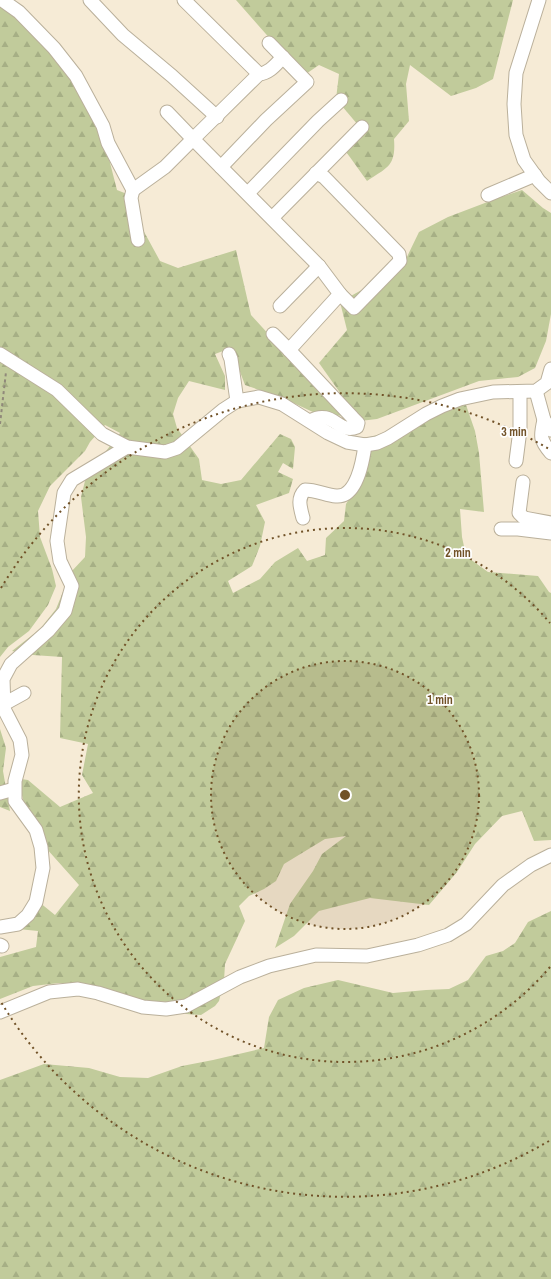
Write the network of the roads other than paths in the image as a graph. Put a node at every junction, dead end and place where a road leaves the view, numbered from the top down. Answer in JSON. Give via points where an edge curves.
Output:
{"nodes":[{"id":1,"x":2,"y":0,"type":"edge"},
{"id":2,"x":90,"y":0,"type":"edge"},
{"id":3,"x":184,"y":0,"type":"edge"},
{"id":4,"x":539,"y":0,"type":"edge"},
{"id":5,"x":269,"y":43,"type":"dead end"},
{"id":6,"x":283,"y":57,"type":"junction"},
{"id":7,"x":259,"y":74,"type":"junction"},
{"id":8,"x":341,"y":100,"type":"dead end"},
{"id":9,"x":167,"y":112,"type":"dead end"},
{"id":10,"x":217,"y":117,"type":"junction"},
{"id":11,"x":362,"y":126,"type":"dead end"},
{"id":12,"x":193,"y":139,"type":"junction"},
{"id":13,"x":222,"y":167,"type":"junction"},
{"id":14,"x":316,"y":173,"type":"junction"},
{"id":15,"x":535,"y":175,"type":"junction"},
{"id":16,"x":133,"y":190,"type":"junction"},
{"id":17,"x":248,"y":193,"type":"junction"},
{"id":18,"x":551,"y":193,"type":"edge"},
{"id":19,"x":488,"y":195,"type":"dead end"},
{"id":20,"x":272,"y":218,"type":"junction"},
{"id":21,"x":138,"y":240,"type":"dead end"},
{"id":22,"x":319,"y":266,"type":"junction"},
{"id":23,"x":340,"y":294,"type":"junction"},
{"id":24,"x":280,"y":306,"type":"dead end"},
{"id":25,"x":273,"y":334,"type":"dead end"},
{"id":26,"x":289,"y":350,"type":"junction"},
{"id":27,"x":0,"y":354,"type":"edge"},
{"id":28,"x":228,"y":354,"type":"dead end"},
{"id":29,"x":551,"y":369,"type":"edge"},
{"id":30,"x":549,"y":383,"type":"edge"},
{"id":31,"x":536,"y":391,"type":"junction"},
{"id":32,"x":520,"y":392,"type":"junction"},
{"id":33,"x":236,"y":401,"type":"junction"},
{"id":34,"x":310,"y":421,"type":"junction"},
{"id":35,"x":547,"y":425,"type":"edge"},
{"id":36,"x":365,"y":445,"type":"junction"},
{"id":37,"x":127,"y":447,"type":"junction"},
{"id":38,"x":551,"y":453,"type":"edge"},
{"id":39,"x":516,"y":462,"type":"dead end"},
{"id":40,"x":523,"y":482,"type":"dead end"},
{"id":41,"x":303,"y":518,"type":"dead end"},
{"id":42,"x":551,"y":523,"type":"edge"},
{"id":43,"x":500,"y":529,"type":"dead end"},
{"id":44,"x":551,"y":533,"type":"edge"},
{"id":45,"x":24,"y":693,"type":"dead end"},
{"id":46,"x":4,"y":704,"type":"junction"},
{"id":47,"x":14,"y":789,"type":"junction"},
{"id":48,"x":0,"y":793,"type":"edge"},
{"id":49,"x":551,"y":855,"type":"edge"},
{"id":50,"x":0,"y":927,"type":"edge"},
{"id":51,"x":0,"y":1012,"type":"edge"}],
"edges":[{"from":1,"to":16,"type":"street","via":[[19,12],[54,48],[76,76]]},
{"from":2,"to":10,"type":"street","via":[[123,35]]},
{"from":3,"to":7,"type":"street"},
{"from":4,"to":15,"type":"street","via":[[516,73],[514,104],[516,136],[524,160]]},
{"from":5,"to":6,"type":"street"},
{"from":6,"to":7,"type":"street","via":[[270,70]]},
{"from":6,"to":13,"type":"street","via":[[307,82],[266,120]]},
{"from":7,"to":10,"type":"street"},
{"from":8,"to":17,"type":"street"},
{"from":9,"to":12,"type":"street"},
{"from":10,"to":12,"type":"street"},
{"from":11,"to":14,"type":"street"},
{"from":12,"to":13,"type":"street"},
{"from":12,"to":16,"type":"street","via":[[165,167]]},
{"from":13,"to":17,"type":"street"},
{"from":14,"to":20,"type":"street"},
{"from":14,"to":23,"type":"street","via":[[324,177],[399,254],[400,261],[354,308]]},
{"from":15,"to":18,"type":"street"},
{"from":15,"to":19,"type":"street"},
{"from":16,"to":21,"type":"street","via":[[131,198]]},
{"from":17,"to":20,"type":"street"},
{"from":20,"to":22,"type":"street"},
{"from":22,"to":23,"type":"street"},
{"from":22,"to":24,"type":"street"},
{"from":23,"to":26,"type":"street"},
{"from":25,"to":26,"type":"street"},
{"from":26,"to":34,"type":"street","via":[[358,423],[357,428],[346,429],[323,417]]},
{"from":27,"to":37,"type":"street","via":[[57,390],[102,434]]},
{"from":28,"to":33,"type":"street","via":[[231,358]]},
{"from":29,"to":30,"type":"street"},
{"from":30,"to":31,"type":"street"},
{"from":31,"to":32,"type":"street"},
{"from":31,"to":35,"type":"street"},
{"from":32,"to":36,"type":"street","via":[[493,392],[454,401],[426,414],[388,438]]},
{"from":32,"to":39,"type":"street","via":[[520,430]]},
{"from":33,"to":34,"type":"street","via":[[259,397],[282,404]]},
{"from":33,"to":37,"type":"street","via":[[177,448],[165,452]]},
{"from":34,"to":36,"type":"street","via":[[347,442]]},
{"from":35,"to":38,"type":"street","via":[[540,435]]},
{"from":36,"to":41,"type":"street","via":[[361,469],[348,492],[338,496],[305,490],[300,499]]},
{"from":37,"to":46,"type":"street","via":[[72,480],[64,493],[57,541],[60,561],[72,586],[65,611],[48,631],[11,664],[3,679]]},
{"from":40,"to":42,"type":"street","via":[[519,513],[524,518]]},
{"from":43,"to":44,"type":"street"},
{"from":45,"to":46,"type":"street"},
{"from":46,"to":47,"type":"street","via":[[4,709],[20,740],[22,755]]},
{"from":47,"to":48,"type":"street"},
{"from":47,"to":50,"type":"street","via":[[15,801],[36,830],[43,868],[36,902],[28,915],[18,924]]},
{"from":49,"to":51,"type":"street","via":[[531,865],[503,885],[466,924],[448,935],[418,945],[367,956],[316,956],[270,966],[240,977],[186,1006],[166,1009],[143,1007],[98,992],[78,989],[49,992]]}]}
